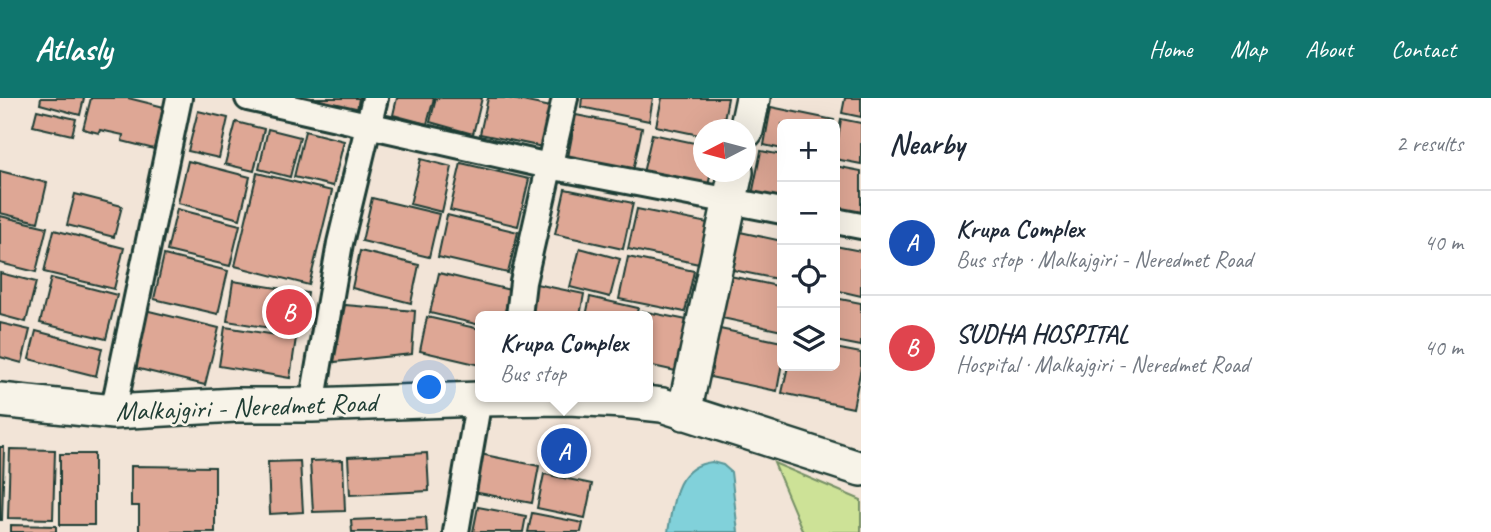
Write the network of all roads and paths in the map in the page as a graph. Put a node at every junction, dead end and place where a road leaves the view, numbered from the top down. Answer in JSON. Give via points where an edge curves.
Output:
{"nodes":[{"id":1,"x":179,"y":98,"type":"edge"},
{"id":2,"x":248,"y":98,"type":"edge"},
{"id":3,"x":375,"y":98,"type":"edge"},
{"id":4,"x":565,"y":98,"type":"edge"},
{"id":5,"x":753,"y":98,"type":"edge"},
{"id":6,"x":749,"y":119,"type":"edge"},
{"id":7,"x":368,"y":127,"type":"junction"},
{"id":8,"x":549,"y":166,"type":"junction"},
{"id":9,"x":732,"y":186,"type":"edge"},
{"id":10,"x":777,"y":208,"type":"edge"},
{"id":11,"x":840,"y":222,"type":"edge"},
{"id":12,"x":861,"y":226,"type":"edge"},
{"id":13,"x":520,"y":311,"type":"edge"},
{"id":14,"x":475,"y":399,"type":"edge"},
{"id":15,"x":0,"y":400,"type":"edge"},
{"id":16,"x":498,"y":402,"type":"edge"},
{"id":17,"x":634,"y":402,"type":"edge"},
{"id":18,"x":312,"y":405,"type":"junction"},
{"id":19,"x":113,"y":412,"type":"junction"},
{"id":20,"x":684,"y":413,"type":"junction"},
{"id":21,"x":860,"y":465,"type":"edge"},
{"id":22,"x":456,"y":532,"type":"edge"}],
"edges":[{"from":1,"to":19,"type":"street"},
{"from":2,"to":7,"type":"street"},
{"from":3,"to":7,"type":"street"},
{"from":4,"to":8,"type":"street"},
{"from":5,"to":6,"type":"main road"},
{"from":7,"to":8,"type":"street"},
{"from":7,"to":18,"type":"street","via":[[340,243]]},
{"from":8,"to":9,"type":"street"},
{"from":8,"to":13,"type":"street"},
{"from":9,"to":10,"type":"street"},
{"from":9,"to":20,"type":"main road"},
{"from":11,"to":12,"type":"street"},
{"from":14,"to":18,"type":"main road","name":"Malkajgiri - Neredmet Road"},
{"from":15,"to":19,"type":"main road","name":"Malkajgiri - Neredmet Road"},
{"from":16,"to":22,"type":"street"},
{"from":17,"to":20,"type":"main road","name":"Malkajgiri - Neredmet Road"},
{"from":18,"to":19,"type":"main road","name":"Malkajgiri - Neredmet Road"},
{"from":20,"to":21,"type":"main road","name":"Malkajgiri - Neredmet Road"}]}
